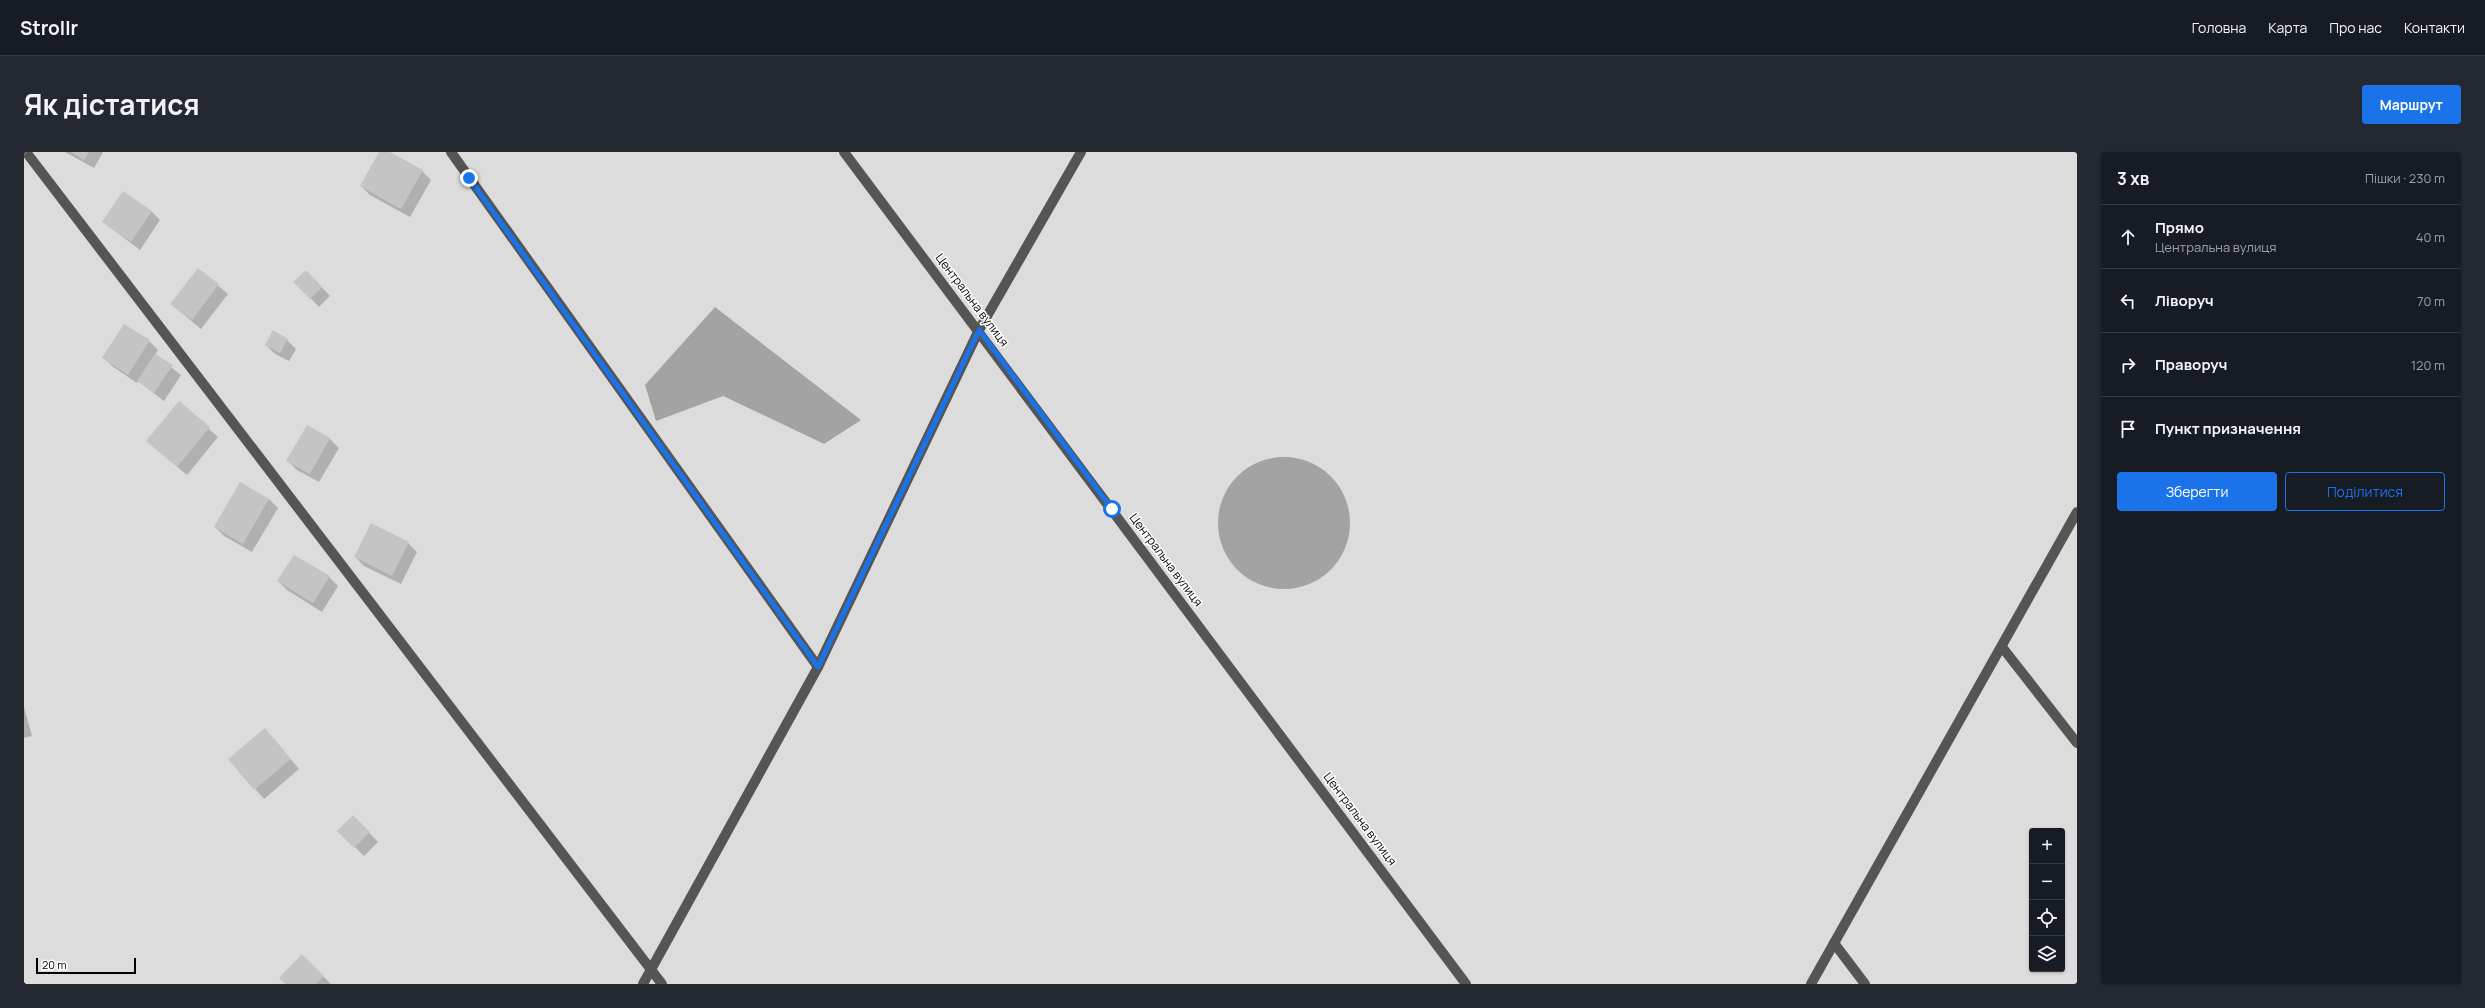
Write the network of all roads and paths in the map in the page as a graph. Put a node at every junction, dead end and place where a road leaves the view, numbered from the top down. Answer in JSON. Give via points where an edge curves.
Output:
{"nodes":[{"id":1,"x":26,"y":152,"type":"edge"},
{"id":2,"x":451,"y":152,"type":"edge"},
{"id":3,"x":844,"y":152,"type":"edge"},
{"id":4,"x":1081,"y":152,"type":"edge"},
{"id":5,"x":979,"y":330,"type":"junction"},
{"id":6,"x":2077,"y":512,"type":"edge"},
{"id":7,"x":2002,"y":647,"type":"junction"},
{"id":8,"x":818,"y":667,"type":"junction"},
{"id":9,"x":2077,"y":743,"type":"edge"},
{"id":10,"x":1834,"y":943,"type":"junction"},
{"id":11,"x":651,"y":970,"type":"junction"},
{"id":12,"x":643,"y":984,"type":"edge"},
{"id":13,"x":662,"y":984,"type":"edge"},
{"id":14,"x":1466,"y":984,"type":"edge"},
{"id":15,"x":1811,"y":984,"type":"edge"},
{"id":16,"x":1865,"y":984,"type":"edge"}],
"edges":[{"from":1,"to":11,"type":"street"},
{"from":2,"to":8,"type":"street"},
{"from":3,"to":5,"type":"street","name":"Центральна вулиця"},
{"from":4,"to":5,"type":"street"},
{"from":5,"to":8,"type":"street"},
{"from":5,"to":14,"type":"street","name":"Центральна вулиця"},
{"from":6,"to":7,"type":"street"},
{"from":7,"to":9,"type":"street"},
{"from":7,"to":10,"type":"street"},
{"from":8,"to":11,"type":"street"},
{"from":10,"to":15,"type":"street"},
{"from":10,"to":16,"type":"street"},
{"from":11,"to":12,"type":"street"},
{"from":11,"to":13,"type":"street"}]}
